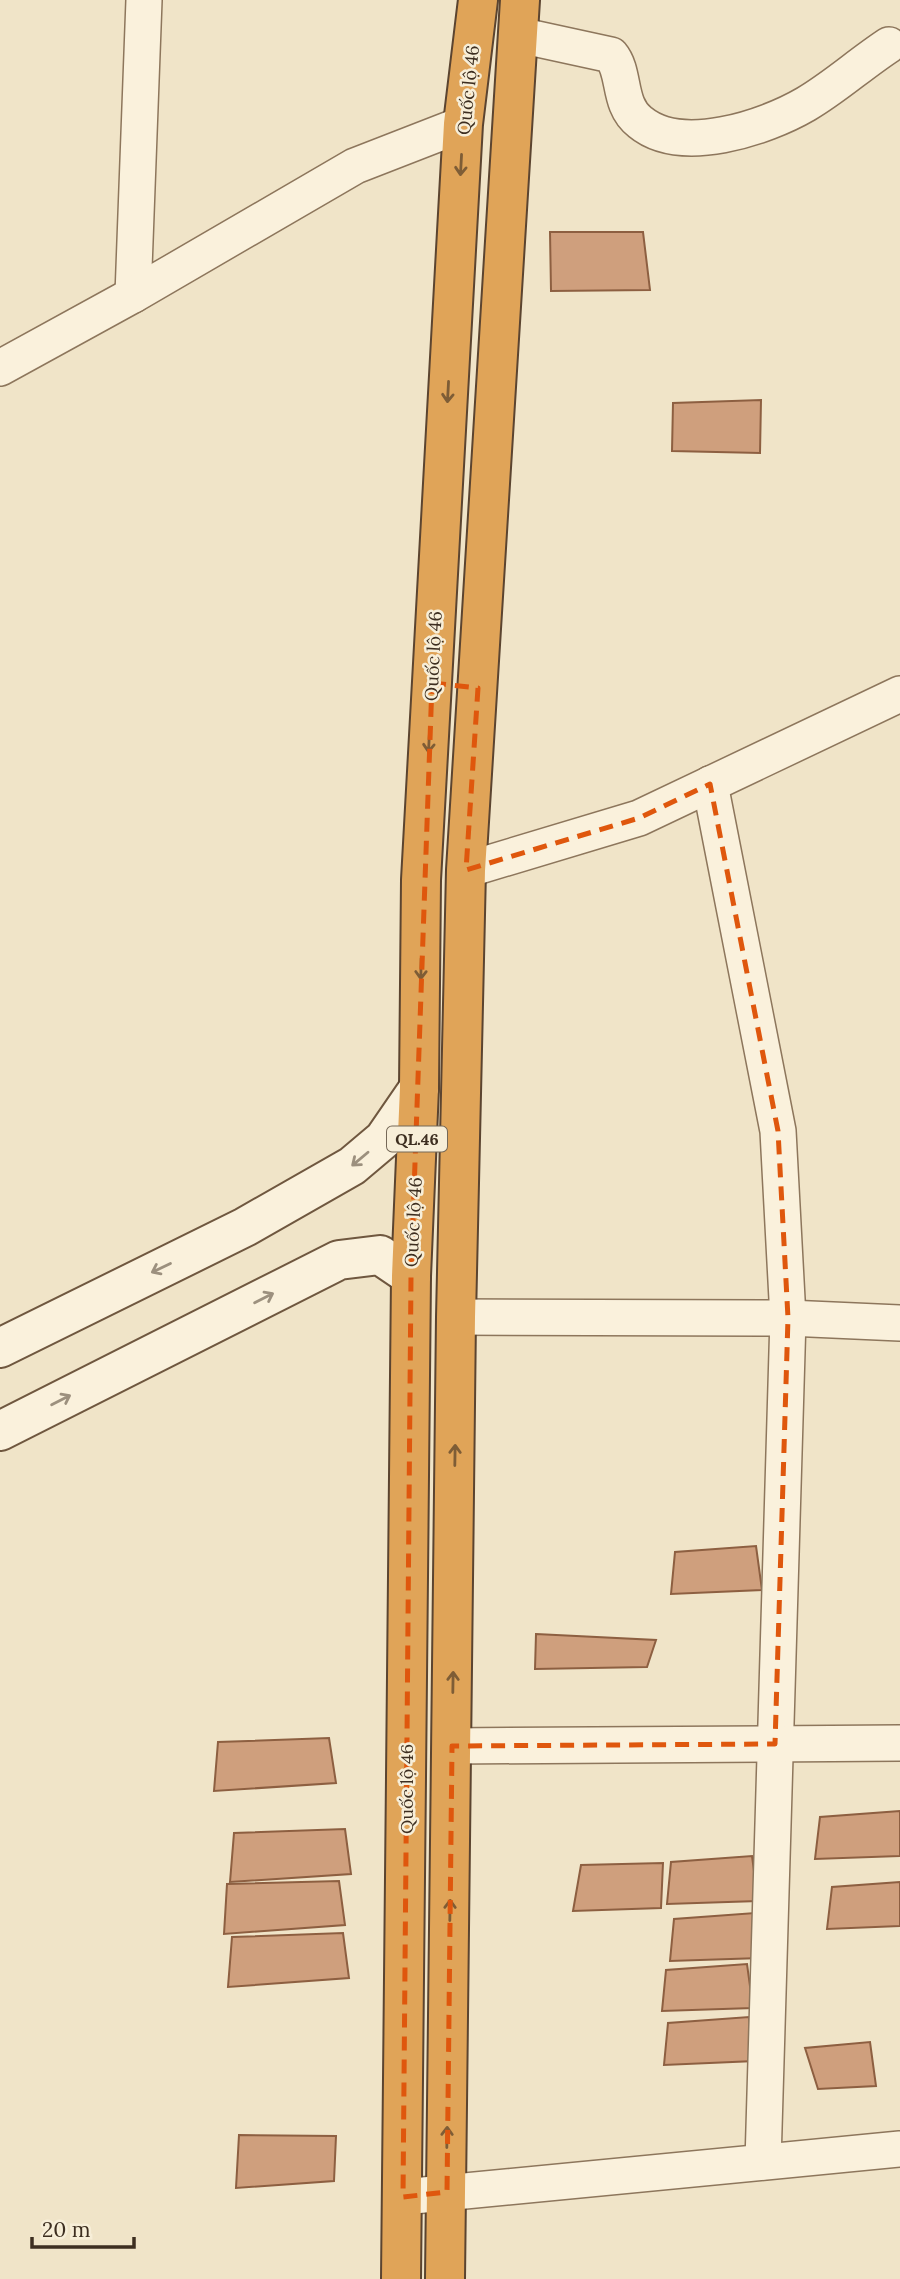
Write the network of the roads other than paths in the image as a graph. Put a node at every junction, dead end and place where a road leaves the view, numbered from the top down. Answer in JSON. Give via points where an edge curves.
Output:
{"nodes":[{"id":1,"x":144,"y":0,"type":"edge"},
{"id":2,"x":478,"y":0,"type":"edge"},
{"id":3,"x":520,"y":18,"type":"edge"},
{"id":4,"x":889,"y":45,"type":"dead end"},
{"id":5,"x":463,"y":124,"type":"junction"},
{"id":6,"x":133,"y":295,"type":"junction"},
{"id":7,"x":0,"y":368,"type":"edge"},
{"id":8,"x":432,"y":682,"type":"junction"},
{"id":9,"x":478,"y":688,"type":"junction"},
{"id":10,"x":900,"y":694,"type":"edge"},
{"id":11,"x":710,"y":784,"type":"junction"},
{"id":12,"x":466,"y":870,"type":"junction"},
{"id":13,"x":419,"y":1088,"type":"junction"},
{"id":14,"x":411,"y":1276,"type":"junction"},
{"id":15,"x":456,"y":1317,"type":"junction"},
{"id":16,"x":788,"y":1318,"type":"junction"},
{"id":17,"x":900,"y":1323,"type":"edge"},
{"id":18,"x":0,"y":1348,"type":"edge"},
{"id":19,"x":0,"y":1431,"type":"edge"},
{"id":20,"x":900,"y":1743,"type":"edge"},
{"id":21,"x":775,"y":1744,"type":"junction"},
{"id":22,"x":452,"y":1746,"type":"junction"},
{"id":23,"x":900,"y":2149,"type":"edge"},
{"id":24,"x":762,"y":2162,"type":"junction"},
{"id":25,"x":447,"y":2192,"type":"junction"},
{"id":26,"x":403,"y":2197,"type":"junction"},
{"id":27,"x":401,"y":2279,"type":"edge"},
{"id":28,"x":445,"y":2279,"type":"edge"}],
"edges":[{"from":1,"to":6,"type":"street"},
{"from":2,"to":5,"type":"highway","name":"Quốc lộ 46","number":"QL.46"},
{"from":3,"to":4,"type":"street","via":[[611,55],[618,64],[621,91],[640,122],[679,138],[710,138],[774,119],[805,105]]},
{"from":3,"to":9,"type":"highway","number":"QL.46"},
{"from":5,"to":6,"type":"street","via":[[355,166]]},
{"from":5,"to":8,"type":"highway","name":"Quốc lộ 46","number":"QL.46","one_way":true},
{"from":6,"to":7,"type":"street"},
{"from":8,"to":9,"type":"highway"},
{"from":8,"to":13,"type":"highway","name":"Quốc lộ 46","number":"QL.46","one_way":true,"via":[[421,880]]},
{"from":9,"to":12,"type":"highway","number":"QL.46"},
{"from":10,"to":11,"type":"street"},
{"from":11,"to":12,"type":"street","via":[[639,818]]},
{"from":11,"to":16,"type":"street","via":[[778,1131]]},
{"from":12,"to":15,"type":"highway","number":"QL.46"},
{"from":13,"to":14,"type":"highway","name":"Quốc lộ 46","number":"QL.46"},
{"from":13,"to":18,"type":"street","one_way":true,"via":[[384,1139],[352,1166],[245,1227]]},
{"from":19,"to":14,"type":"street","one_way":true,"via":[[339,1260],[380,1255]]},
{"from":14,"to":26,"type":"highway","name":"Quốc lộ 46","number":"QL.46"},
{"from":15,"to":16,"type":"street"},
{"from":22,"to":15,"type":"highway","number":"QL.46","one_way":true},
{"from":16,"to":17,"type":"street"},
{"from":16,"to":21,"type":"street"},
{"from":20,"to":21,"type":"street"},
{"from":21,"to":22,"type":"street"},
{"from":21,"to":24,"type":"street"},
{"from":25,"to":22,"type":"highway","number":"QL.46","one_way":true},
{"from":23,"to":24,"type":"street"},
{"from":24,"to":25,"type":"street"},
{"from":25,"to":26,"type":"street"},
{"from":25,"to":28,"type":"highway","number":"QL.46"},
{"from":26,"to":27,"type":"highway","name":"Quốc lộ 46","number":"QL.46"}]}
